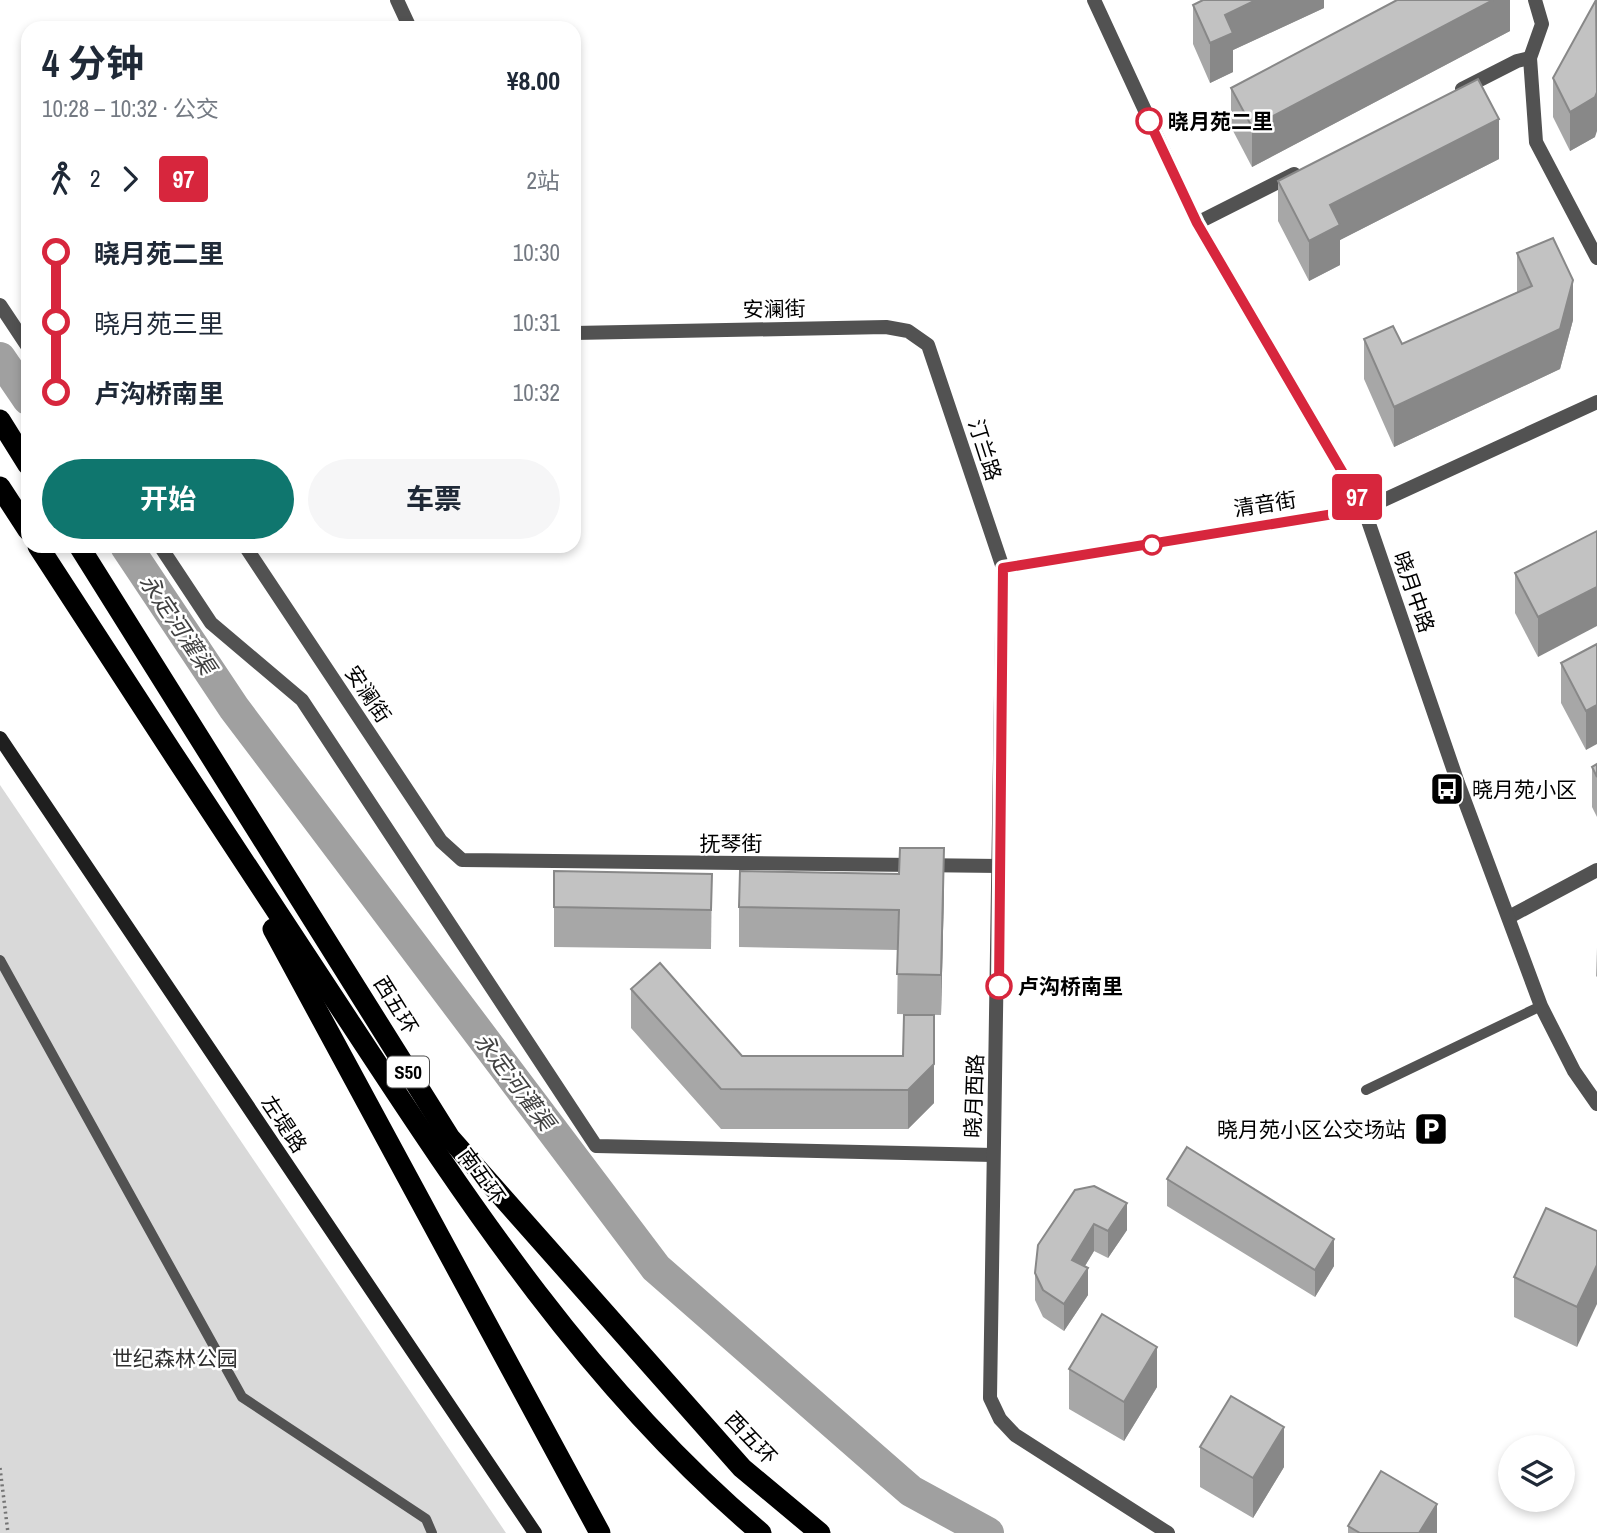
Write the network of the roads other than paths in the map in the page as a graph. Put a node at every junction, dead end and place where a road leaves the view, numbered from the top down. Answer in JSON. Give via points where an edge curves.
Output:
{"nodes":[{"id":1,"x":397,"y":0,"type":"edge"},
{"id":2,"x":1094,"y":0,"type":"edge"},
{"id":3,"x":1535,"y":0,"type":"edge"},
{"id":4,"x":407,"y":21,"type":"edge"},
{"id":5,"x":1530,"y":58,"type":"junction"},
{"id":6,"x":1443,"y":98,"type":"edge"},
{"id":7,"x":1308,"y":167,"type":"edge"},
{"id":8,"x":1197,"y":223,"type":"junction"},
{"id":9,"x":1597,"y":258,"type":"edge"},
{"id":10,"x":0,"y":305,"type":"edge"},
{"id":11,"x":581,"y":333,"type":"edge"},
{"id":12,"x":21,"y":336,"type":"edge"},
{"id":13,"x":928,"y":345,"type":"joint"},
{"id":14,"x":1597,"y":401,"type":"edge"},
{"id":15,"x":0,"y":420,"type":"edge"},
{"id":16,"x":21,"y":454,"type":"edge"},
{"id":17,"x":0,"y":486,"type":"edge"},
{"id":18,"x":1364,"y":509,"type":"junction"},
{"id":19,"x":21,"y":519,"type":"edge"},
{"id":20,"x":43,"y":553,"type":"edge"},
{"id":21,"x":83,"y":553,"type":"edge"},
{"id":22,"x":165,"y":553,"type":"edge"},
{"id":23,"x":250,"y":553,"type":"edge"},
{"id":24,"x":1003,"y":568,"type":"junction"},
{"id":25,"x":0,"y":738,"type":"edge"},
{"id":26,"x":209,"y":810,"type":"junction"},
{"id":27,"x":462,"y":860,"type":"joint"},
{"id":28,"x":1000,"y":866,"type":"junction"},
{"id":29,"x":1597,"y":870,"type":"edge"},
{"id":30,"x":1509,"y":917,"type":"junction"},
{"id":31,"x":0,"y":960,"type":"edge"},
{"id":32,"x":1541,"y":1006,"type":"junction"},
{"id":33,"x":1366,"y":1090,"type":"dead end"},
{"id":34,"x":1597,"y":1104,"type":"edge"},
{"id":35,"x":993,"y":1156,"type":"junction"},
{"id":36,"x":432,"y":1533,"type":"edge"},
{"id":37,"x":535,"y":1533,"type":"edge"},
{"id":38,"x":600,"y":1533,"type":"edge"},
{"id":39,"x":761,"y":1533,"type":"edge"},
{"id":40,"x":820,"y":1533,"type":"edge"},
{"id":41,"x":1168,"y":1533,"type":"edge"}],
"edges":[{"from":1,"to":4,"type":"street"},
{"from":2,"to":8,"type":"street","name":"晓月中路"},
{"from":3,"to":5,"type":"street","via":[[1542,24]]},
{"from":5,"to":6,"type":"street"},
{"from":5,"to":9,"type":"street","via":[[1536,142]]},
{"from":7,"to":8,"type":"street"},
{"from":8,"to":18,"type":"street","name":"晓月中路"},
{"from":10,"to":12,"type":"street"},
{"from":11,"to":13,"type":"street","name":"安澜街","via":[[886,327],[908,331]]},
{"from":13,"to":24,"type":"street","name":"汀兰路"},
{"from":14,"to":18,"type":"street","name":"清音街"},
{"from":15,"to":16,"type":"highway"},
{"from":17,"to":19,"type":"highway"},
{"from":18,"to":24,"type":"street","name":"清音街"},
{"from":18,"to":30,"type":"street","name":"晓月中路"},
{"from":20,"to":26,"type":"highway","number":"S50"},
{"from":21,"to":40,"type":"highway","name":"西五环","number":"S50","via":[[450,1138],[742,1468]]},
{"from":22,"to":35,"type":"street","via":[[211,623],[302,700],[596,1146]]},
{"from":23,"to":27,"type":"street","name":"安澜街","via":[[441,841]]},
{"from":24,"to":28,"type":"street","name":"晓月西路"},
{"from":25,"to":37,"type":"main road","name":"左堤路"},
{"from":26,"to":38,"type":"highway"},
{"from":26,"to":39,"type":"highway","name":"南五环","number":"S50","via":[[450,1174],[592,1365],[725,1503]]},
{"from":27,"to":28,"type":"street","name":"抚琴街"},
{"from":28,"to":35,"type":"street","name":"晓月西路"},
{"from":29,"to":30,"type":"street"},
{"from":30,"to":32,"type":"street","name":"晓月中路"},
{"from":31,"to":36,"type":"lane","via":[[242,1397],[426,1519]]},
{"from":32,"to":33,"type":"lane"},
{"from":32,"to":34,"type":"street","name":"晓月中路","via":[[1574,1071]]},
{"from":35,"to":41,"type":"street","name":"晓月西路","via":[[990,1398],[1015,1435]]}]}
